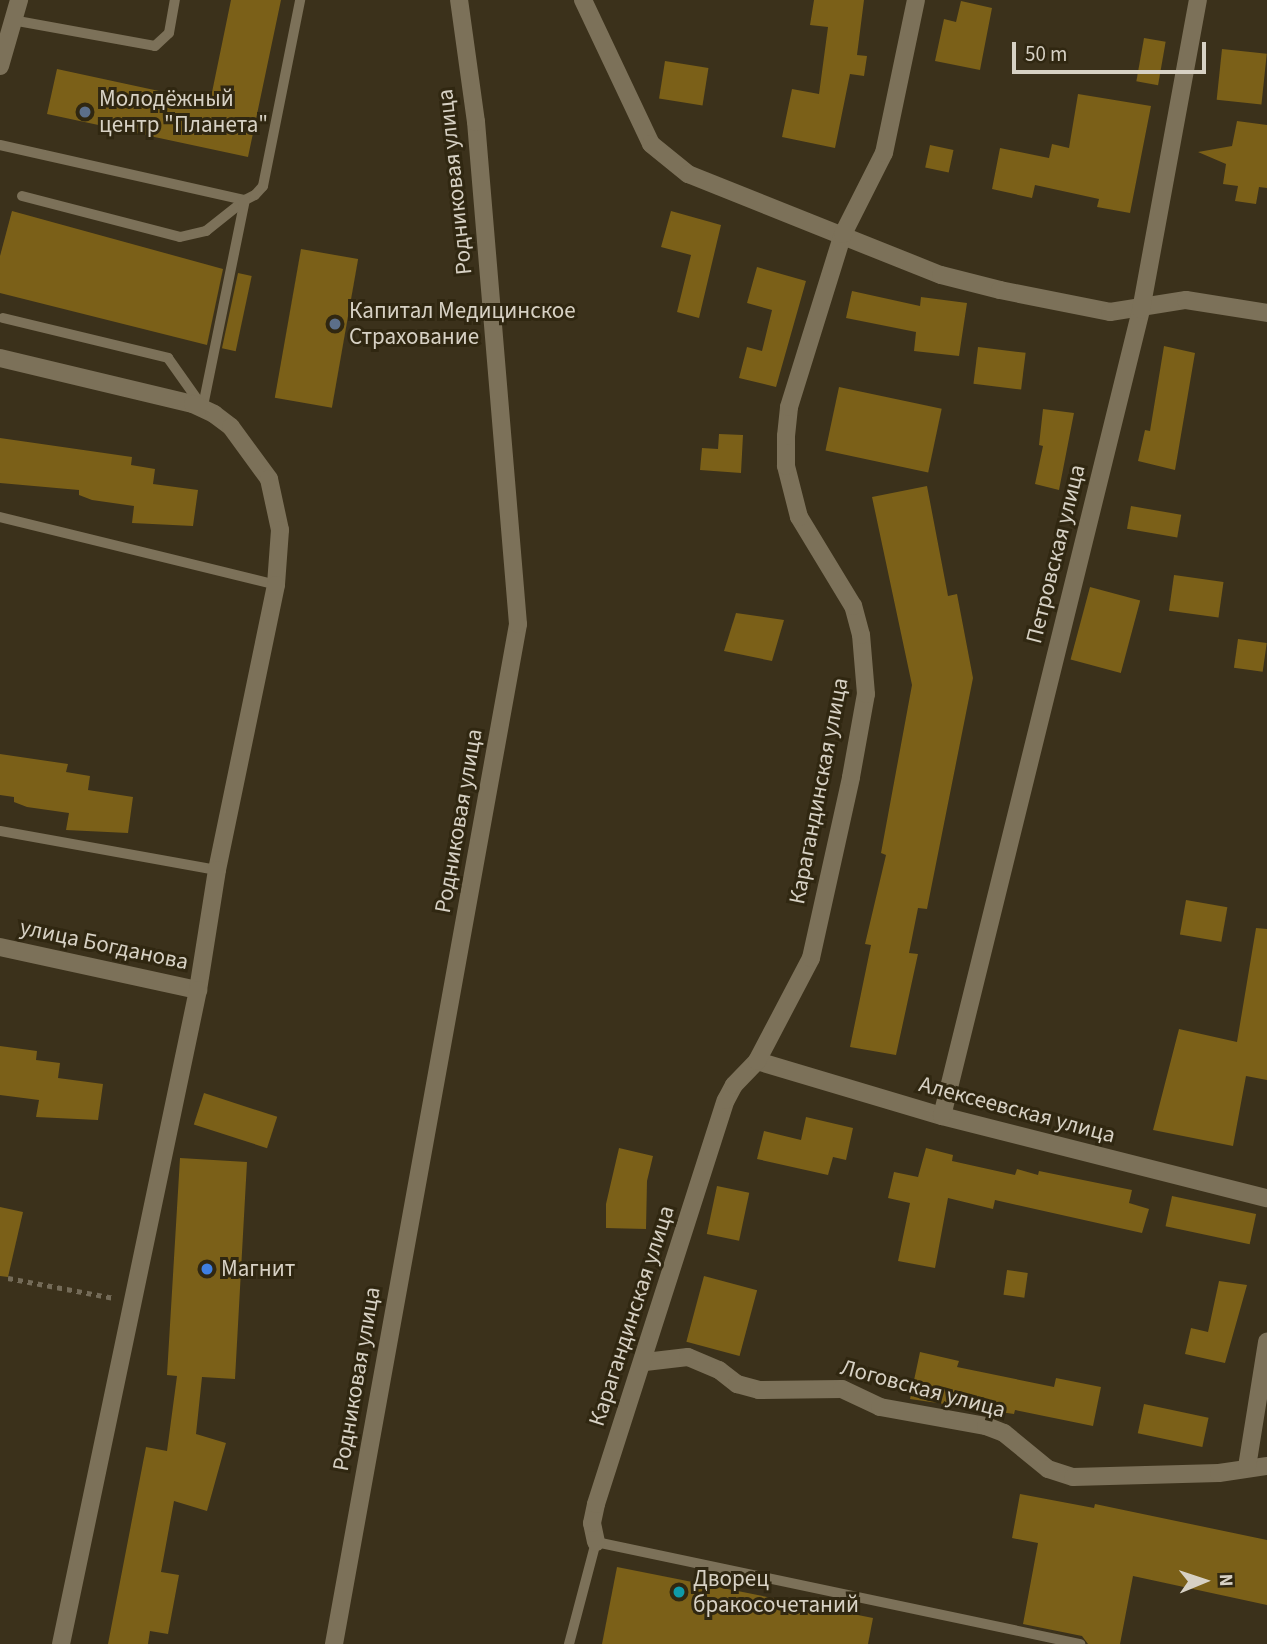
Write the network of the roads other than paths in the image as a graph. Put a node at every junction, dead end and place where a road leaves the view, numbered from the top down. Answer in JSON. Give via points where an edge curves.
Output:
{"nodes":[{"id":1,"x":19,"y":0,"type":"edge"},
{"id":2,"x":175,"y":0,"type":"edge"},
{"id":3,"x":300,"y":0,"type":"edge"},
{"id":4,"x":459,"y":0,"type":"edge"},
{"id":5,"x":583,"y":0,"type":"edge"},
{"id":6,"x":916,"y":0,"type":"edge"},
{"id":7,"x":1198,"y":0,"type":"edge"},
{"id":8,"x":12,"y":20,"type":"junction"},
{"id":9,"x":0,"y":66,"type":"edge"},
{"id":10,"x":0,"y":145,"type":"edge"},
{"id":11,"x":22,"y":196,"type":"dead end"},
{"id":12,"x":245,"y":200,"type":"junction"},
{"id":13,"x":844,"y":234,"type":"junction"},
{"id":14,"x":1142,"y":310,"type":"junction"},
{"id":15,"x":1267,"y":313,"type":"edge"},
{"id":16,"x":3,"y":318,"type":"dead end"},
{"id":17,"x":0,"y":358,"type":"edge"},
{"id":18,"x":204,"y":409,"type":"junction"},
{"id":19,"x":0,"y":517,"type":"edge"},
{"id":20,"x":276,"y":585,"type":"junction"},
{"id":21,"x":0,"y":831,"type":"edge"},
{"id":22,"x":217,"y":870,"type":"junction"},
{"id":23,"x":0,"y":947,"type":"edge"},
{"id":24,"x":198,"y":990,"type":"junction"},
{"id":25,"x":757,"y":1062,"type":"junction"},
{"id":26,"x":942,"y":1116,"type":"junction"},
{"id":27,"x":1267,"y":1198,"type":"edge"},
{"id":28,"x":1267,"y":1342,"type":"edge"},
{"id":29,"x":645,"y":1362,"type":"junction"},
{"id":30,"x":1267,"y":1466,"type":"edge"},
{"id":31,"x":1247,"y":1467,"type":"junction"},
{"id":32,"x":596,"y":1542,"type":"junction"},
{"id":33,"x":61,"y":1644,"type":"edge"},
{"id":34,"x":334,"y":1644,"type":"edge"},
{"id":35,"x":569,"y":1644,"type":"edge"},
{"id":36,"x":1080,"y":1644,"type":"edge"}],
"edges":[{"from":1,"to":8,"type":"street"},
{"from":2,"to":8,"type":"lane","via":[[169,33],[155,46]]},
{"from":3,"to":12,"type":"lane","via":[[263,186]]},
{"from":4,"to":34,"type":"street","name":"Родниковая улица","via":[[476,122],[518,624]]},
{"from":5,"to":13,"type":"street","via":[[651,144],[688,174]]},
{"from":6,"to":13,"type":"street","name":"Карагандинская улица","via":[[884,153]]},
{"from":7,"to":14,"type":"street","name":"Петровская улица"},
{"from":8,"to":9,"type":"street"},
{"from":10,"to":12,"type":"lane"},
{"from":11,"to":12,"type":"lane","via":[[191,237]]},
{"from":12,"to":18,"type":"lane","via":[[202,395]]},
{"from":13,"to":14,"type":"street","via":[[941,275],[1090,310]]},
{"from":13,"to":25,"type":"street","name":"Карагандинская улица","via":[[789,407],[786,466],[799,517],[853,606],[866,665],[866,695],[811,958]]},
{"from":14,"to":15,"type":"street","via":[[1186,300]]},
{"from":14,"to":26,"type":"street","name":"Петровская улица"},
{"from":16,"to":18,"type":"lane","via":[[168,358]]},
{"from":17,"to":18,"type":"street"},
{"from":18,"to":20,"type":"street","via":[[231,427],[269,480],[280,530]]},
{"from":19,"to":20,"type":"lane"},
{"from":20,"to":22,"type":"street"},
{"from":21,"to":22,"type":"lane"},
{"from":22,"to":24,"type":"street"},
{"from":23,"to":24,"type":"street","name":"улица Богданова"},
{"from":24,"to":33,"type":"street"},
{"from":25,"to":26,"type":"street","name":"Алексеевская улица"},
{"from":25,"to":29,"type":"street","name":"Карагандинская улица","via":[[726,1100]]},
{"from":26,"to":27,"type":"street","name":"Алексеевская улица"},
{"from":28,"to":31,"type":"street"},
{"from":29,"to":31,"type":"street","name":"Логовская улица","via":[[688,1357],[719,1370],[737,1384],[758,1390],[842,1389],[880,1407],[986,1426],[1004,1433],[1048,1469],[1073,1477],[1219,1473]]},
{"from":29,"to":32,"type":"street","name":"Карагандинская улица","via":[[596,1504],[592,1523]]},
{"from":30,"to":31,"type":"street","name":"Логовская улица"},
{"from":32,"to":35,"type":"lane"},
{"from":32,"to":36,"type":"lane"}]}
